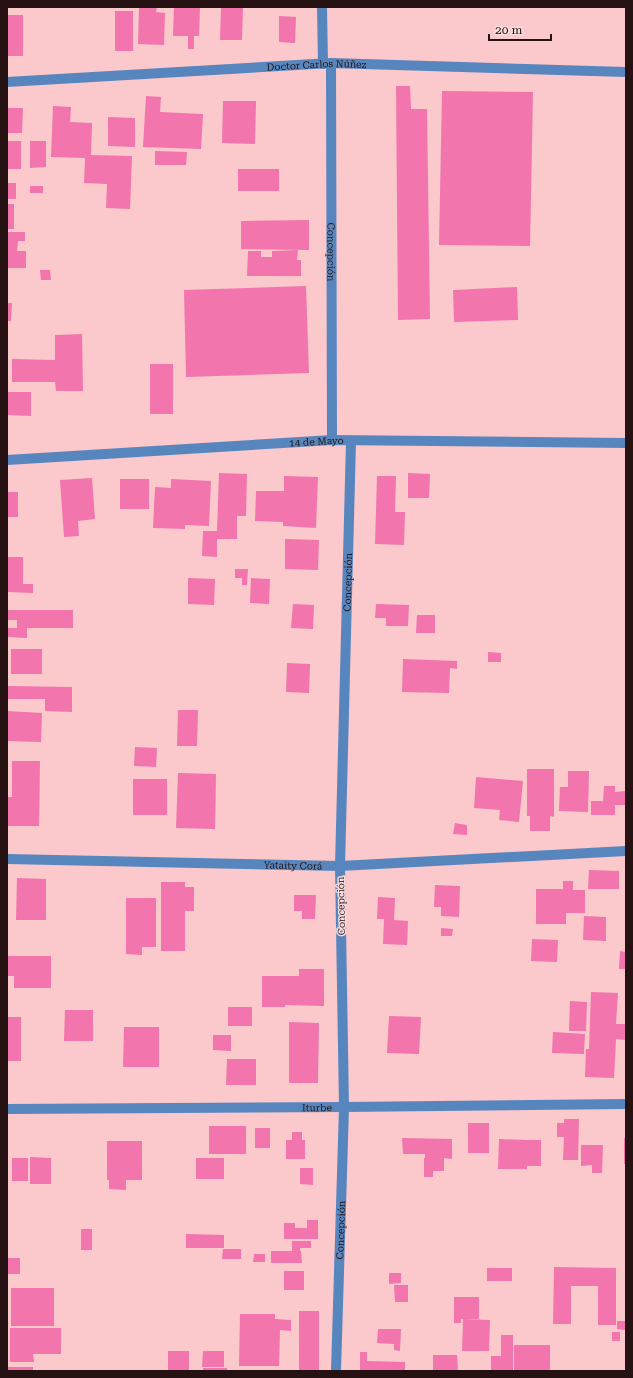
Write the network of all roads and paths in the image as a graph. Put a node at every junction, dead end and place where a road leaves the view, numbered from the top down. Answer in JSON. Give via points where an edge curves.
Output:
{"nodes":[{"id":1,"x":322,"y":7,"type":"edge"},
{"id":2,"x":327,"y":64,"type":"junction"},
{"id":3,"x":626,"y":72,"type":"edge"},
{"id":4,"x":7,"y":82,"type":"edge"},
{"id":5,"x":332,"y":440,"type":"junction"},
{"id":6,"x":351,"y":441,"type":"junction"},
{"id":7,"x":626,"y":444,"type":"edge"},
{"id":8,"x":7,"y":460,"type":"edge"},
{"id":9,"x":626,"y":850,"type":"edge"},
{"id":10,"x":7,"y":859,"type":"edge"},
{"id":11,"x":340,"y":866,"type":"junction"},
{"id":12,"x":626,"y":1104,"type":"edge"},
{"id":13,"x":344,"y":1107,"type":"junction"},
{"id":14,"x":7,"y":1109,"type":"edge"},
{"id":15,"x":336,"y":1371,"type":"edge"}],
"edges":[{"from":1,"to":2,"type":"street","name":"Concepción"},
{"from":2,"to":3,"type":"street","name":"Doctor Carlos Núñez"},
{"from":2,"to":4,"type":"street","name":"Doctor Carlos Núñez"},
{"from":2,"to":5,"type":"street","name":"Concepción"},
{"from":5,"to":6,"type":"street","name":"14 de Mayo"},
{"from":5,"to":8,"type":"street","name":"14 de Mayo"},
{"from":6,"to":7,"type":"street","name":"14 de Mayo"},
{"from":6,"to":11,"type":"street","name":"Concepción"},
{"from":9,"to":11,"type":"street","name":"Yataity Corá"},
{"from":10,"to":11,"type":"street","name":"Yataity Corá"},
{"from":11,"to":13,"type":"street","name":"Concepción"},
{"from":12,"to":13,"type":"street","name":"Iturbe"},
{"from":13,"to":14,"type":"street","name":"Iturbe"},
{"from":13,"to":15,"type":"street","name":"Concepción"}]}
